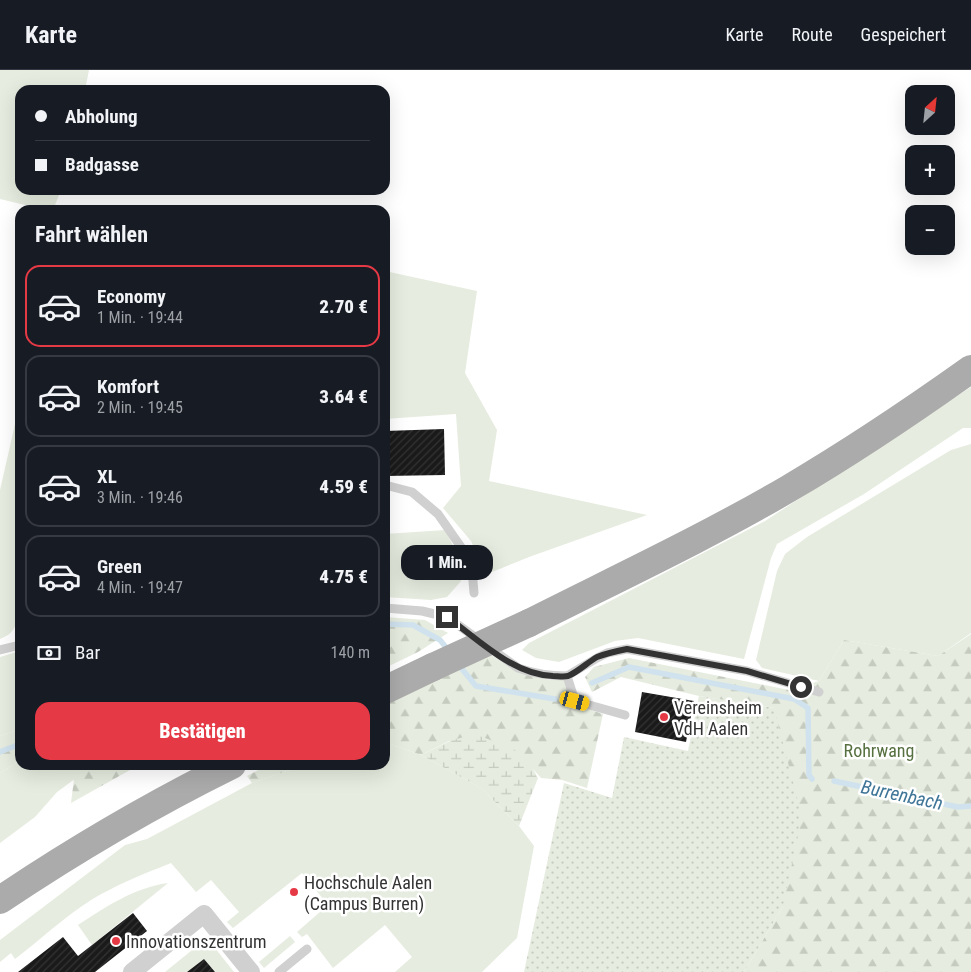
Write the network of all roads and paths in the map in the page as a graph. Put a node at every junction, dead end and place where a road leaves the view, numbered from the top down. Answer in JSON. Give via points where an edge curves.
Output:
{"nodes":[{"id":1,"x":971,"y":369,"type":"edge"},
{"id":2,"x":390,"y":485,"type":"edge"},
{"id":3,"x":474,"y":593,"type":"dead end"},
{"id":4,"x":390,"y":608,"type":"edge"},
{"id":5,"x":15,"y":646,"type":"edge"},
{"id":6,"x":0,"y":650,"type":"edge"},
{"id":7,"x":567,"y":676,"type":"junction"},
{"id":8,"x":390,"y":688,"type":"edge"},
{"id":9,"x":819,"y":692,"type":"dead end"},
{"id":10,"x":625,"y":714,"type":"dead end"},
{"id":11,"x":223,"y":770,"type":"edge"},
{"id":12,"x":0,"y":900,"type":"edge"},
{"id":13,"x":307,"y":949,"type":"dead end"},
{"id":14,"x":132,"y":972,"type":"edge"},
{"id":15,"x":251,"y":972,"type":"edge"},
{"id":16,"x":279,"y":972,"type":"edge"}],
"edges":[{"from":1,"to":8,"type":"main road","bridge":true,"via":[[788,490],[529,623]]},
{"from":2,"to":3,"type":"lane","via":[[412,492],[438,514],[462,547],[472,569]]},
{"from":4,"to":7,"type":"lane","via":[[447,617],[518,668],[548,676]]},
{"from":5,"to":6,"type":"lane"},
{"from":7,"to":9,"type":"lane","via":[[607,653],[627,649],[747,671]]},
{"from":7,"to":10,"type":"lane","via":[[575,701]]},
{"from":11,"to":12,"type":"main road","via":[[89,844]]},
{"from":13,"to":16,"type":"lane"},
{"from":14,"to":15,"type":"street","via":[[204,914]]}]}
